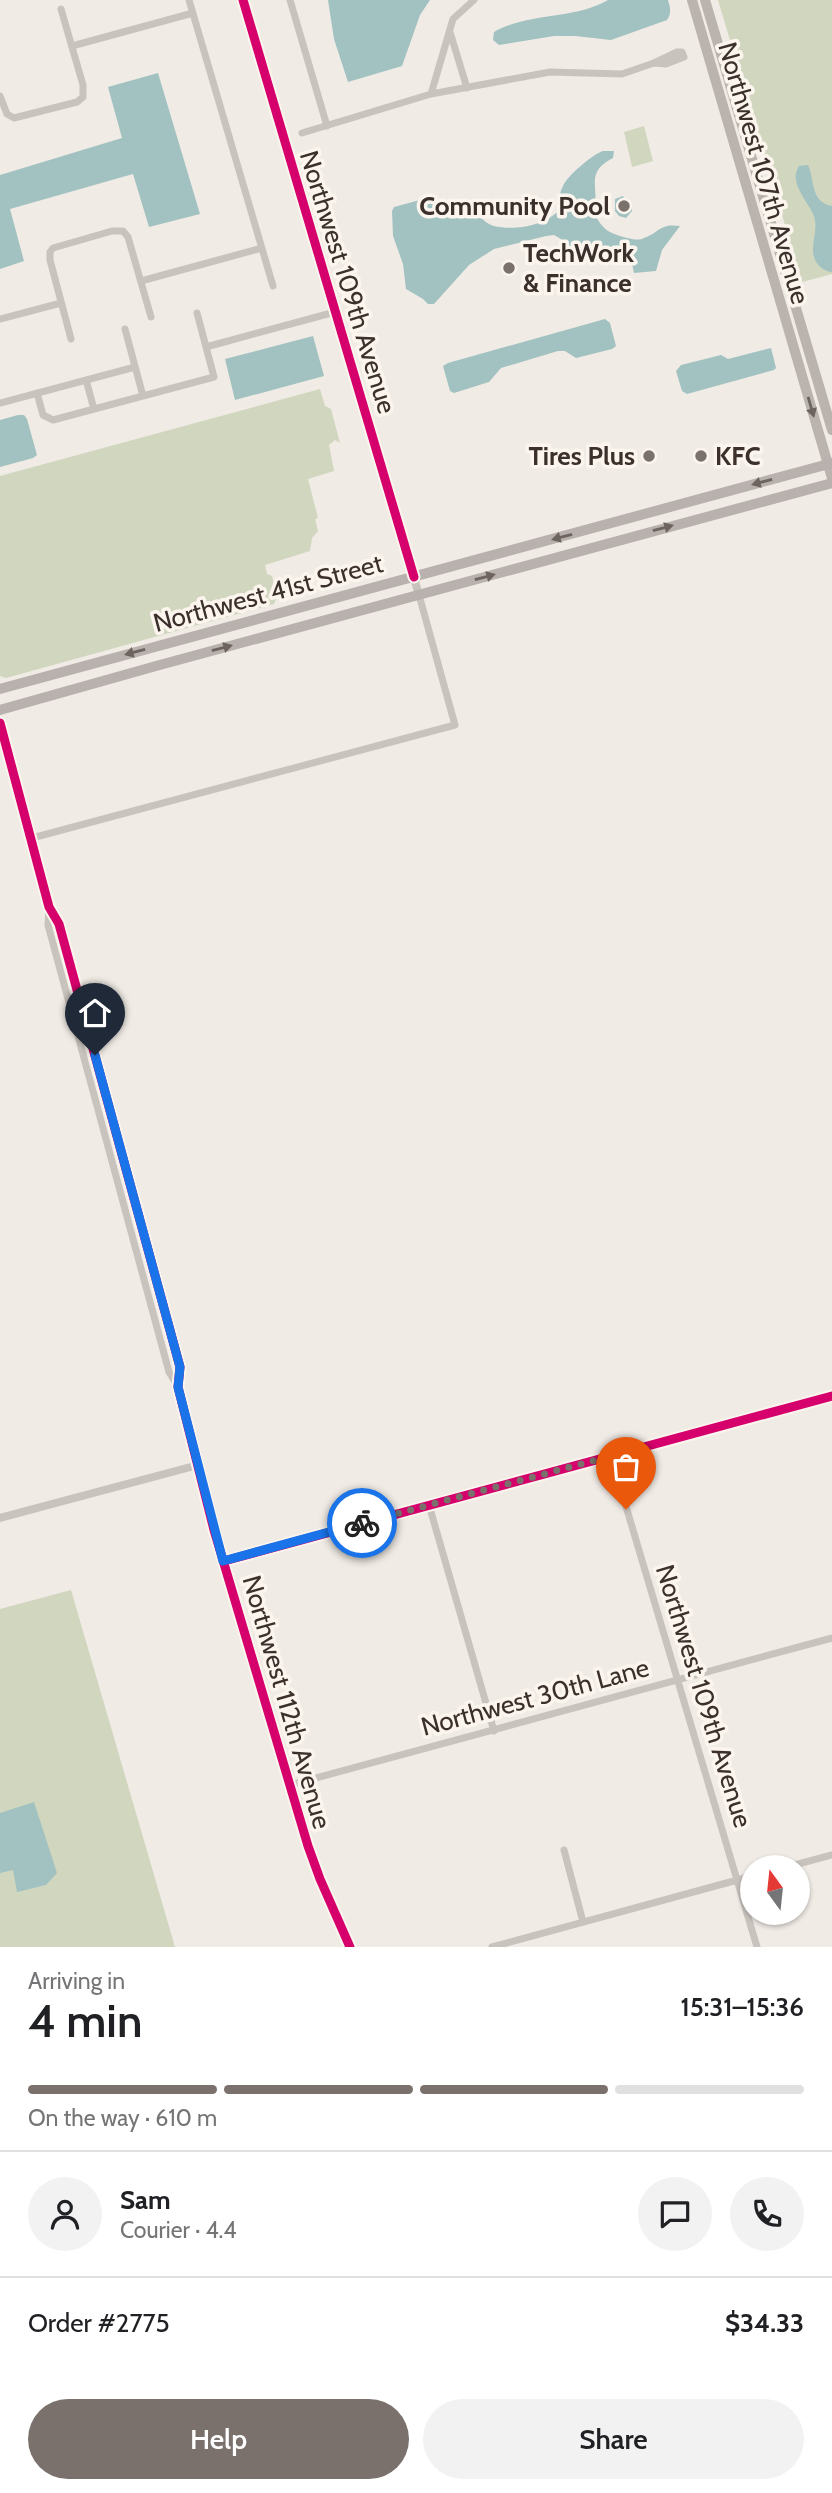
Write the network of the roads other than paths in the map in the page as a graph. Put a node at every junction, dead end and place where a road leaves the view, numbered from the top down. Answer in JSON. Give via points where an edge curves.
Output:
{"nodes":[{"id":1,"x":189,"y":0,"type":"edge"},
{"id":2,"x":243,"y":0,"type":"edge"},
{"id":3,"x":289,"y":0,"type":"edge"},
{"id":4,"x":474,"y":0,"type":"edge"},
{"id":5,"x":692,"y":0,"type":"edge"},
{"id":6,"x":705,"y":0,"type":"edge"},
{"id":7,"x":61,"y":9,"type":"dead end"},
{"id":8,"x":193,"y":13,"type":"junction"},
{"id":9,"x":450,"y":31,"type":"junction"},
{"id":10,"x":72,"y":46,"type":"junction"},
{"id":11,"x":654,"y":64,"type":"dead end"},
{"id":12,"x":467,"y":88,"type":"junction"},
{"id":13,"x":431,"y":94,"type":"junction"},
{"id":14,"x":0,"y":96,"type":"edge"},
{"id":15,"x":327,"y":126,"type":"junction"},
{"id":16,"x":302,"y":133,"type":"dead end"},
{"id":17,"x":262,"y":248,"type":"junction"},
{"id":18,"x":141,"y":281,"type":"junction"},
{"id":19,"x":273,"y":286,"type":"dead end"},
{"id":20,"x":61,"y":303,"type":"junction"},
{"id":21,"x":197,"y":313,"type":"dead end"},
{"id":22,"x":335,"y":313,"type":"junction"},
{"id":23,"x":151,"y":317,"type":"dead end"},
{"id":24,"x":0,"y":319,"type":"edge"},
{"id":25,"x":125,"y":329,"type":"dead end"},
{"id":26,"x":71,"y":339,"type":"dead end"},
{"id":27,"x":206,"y":347,"type":"junction"},
{"id":28,"x":135,"y":367,"type":"junction"},
{"id":29,"x":86,"y":380,"type":"junction"},
{"id":30,"x":37,"y":393,"type":"junction"},
{"id":31,"x":143,"y":396,"type":"junction"},
{"id":32,"x":0,"y":403,"type":"edge"},
{"id":33,"x":94,"y":409,"type":"junction"},
{"id":34,"x":832,"y":430,"type":"edge"},
{"id":35,"x":830,"y":463,"type":"edge"},
{"id":36,"x":832,"y":478,"type":"edge"},
{"id":37,"x":832,"y":483,"type":"edge"},
{"id":38,"x":414,"y":577,"type":"junction"},
{"id":39,"x":419,"y":595,"type":"junction"},
{"id":40,"x":156,"y":666,"type":"junction"},
{"id":41,"x":0,"y":689,"type":"edge"},
{"id":42,"x":0,"y":704,"type":"edge"},
{"id":43,"x":0,"y":710,"type":"edge"},
{"id":44,"x":0,"y":723,"type":"edge"},
{"id":45,"x":32,"y":838,"type":"junction"},
{"id":46,"x":49,"y":907,"type":"junction"},
{"id":47,"x":178,"y":1387,"type":"junction"},
{"id":48,"x":832,"y":1396,"type":"edge"},
{"id":49,"x":611,"y":1456,"type":"junction"},
{"id":50,"x":198,"y":1465,"type":"junction"},
{"id":51,"x":429,"y":1505,"type":"junction"},
{"id":52,"x":0,"y":1518,"type":"edge"},
{"id":53,"x":223,"y":1561,"type":"junction"},
{"id":54,"x":832,"y":1638,"type":"edge"},
{"id":55,"x":678,"y":1681,"type":"junction"},
{"id":56,"x":494,"y":1731,"type":"junction"},
{"id":57,"x":290,"y":1785,"type":"junction"},
{"id":58,"x":564,"y":1850,"type":"dead end"},
{"id":59,"x":832,"y":1855,"type":"edge"},
{"id":60,"x":810,"y":1861,"type":"edge"},
{"id":61,"x":738,"y":1881,"type":"junction"},
{"id":62,"x":583,"y":1922,"type":"junction"},
{"id":63,"x":350,"y":1947,"type":"edge"},
{"id":64,"x":492,"y":1947,"type":"edge"},
{"id":65,"x":757,"y":1947,"type":"edge"}],
"edges":[{"from":1,"to":8,"type":"street"},
{"from":2,"to":22,"type":"street","name":"Northwest 109th Avenue"},
{"from":3,"to":15,"type":"street"},
{"from":4,"to":9,"type":"street","via":[[455,15]]},
{"from":5,"to":35,"type":"main road","name":"Northwest 107th Avenue","one_way":true},
{"from":6,"to":34,"type":"main road","name":"Northwest 107th Avenue"},
{"from":7,"to":10,"type":"street"},
{"from":8,"to":10,"type":"street"},
{"from":8,"to":17,"type":"street"},
{"from":9,"to":12,"type":"street"},
{"from":9,"to":13,"type":"street"},
{"from":10,"to":14,"type":"street","via":[[84,94],[77,102],[11,118]]},
{"from":11,"to":12,"type":"street","via":[[617,75],[550,72]]},
{"from":12,"to":13,"type":"street"},
{"from":13,"to":15,"type":"street"},
{"from":15,"to":16,"type":"street"},
{"from":17,"to":18,"type":"street"},
{"from":17,"to":19,"type":"street"},
{"from":18,"to":20,"type":"street","via":[[129,239],[123,231],[113,231],[49,253]]},
{"from":18,"to":23,"type":"street"},
{"from":20,"to":24,"type":"street"},
{"from":20,"to":26,"type":"street"},
{"from":21,"to":27,"type":"street"},
{"from":22,"to":27,"type":"street"},
{"from":22,"to":38,"type":"street","name":"Northwest 109th Avenue"},
{"from":25,"to":28,"type":"street"},
{"from":27,"to":31,"type":"street","via":[[214,377]]},
{"from":28,"to":29,"type":"street"},
{"from":28,"to":31,"type":"street"},
{"from":29,"to":30,"type":"street"},
{"from":29,"to":33,"type":"street"},
{"from":30,"to":32,"type":"street"},
{"from":30,"to":33,"type":"street","via":[[46,418]]},
{"from":31,"to":33,"type":"street"},
{"from":35,"to":36,"type":"main road","name":"Northwest 107th Avenue"},
{"from":35,"to":38,"type":"main road","name":"Northwest 41st Street","one_way":true},
{"from":39,"to":37,"type":"main road","name":"Northwest 41st Street","one_way":true},
{"from":38,"to":39,"type":"street","name":"Northwest 109th Avenue"},
{"from":38,"to":41,"type":"main road","name":"Northwest 41st Street","one_way":true},
{"from":40,"to":39,"type":"main road","name":"Northwest 41st Street","one_way":true},
{"from":39,"to":45,"type":"street","via":[[456,725]]},
{"from":40,"to":42,"type":"main road","name":"Northwest 41st Street"},
{"from":40,"to":43,"type":"main road","name":"Northwest 41st Street"},
{"from":44,"to":45,"type":"street"},
{"from":45,"to":46,"type":"street"},
{"from":46,"to":47,"type":"street","via":[[54,949],[169,1372]]},
{"from":46,"to":47,"type":"street","via":[[60,924],[180,1367]]},
{"from":47,"to":50,"type":"street"},
{"from":48,"to":49,"type":"street"},
{"from":49,"to":51,"type":"street"},
{"from":49,"to":55,"type":"street","name":"Northwest 109th Avenue"},
{"from":50,"to":52,"type":"street"},
{"from":50,"to":53,"type":"street","name":"Northwest 112th Avenue"},
{"from":51,"to":53,"type":"street"},
{"from":51,"to":56,"type":"street"},
{"from":53,"to":57,"type":"street","name":"Northwest 112th Avenue"},
{"from":54,"to":55,"type":"street","name":"Northwest 30th Lane"},
{"from":55,"to":56,"type":"street","name":"Northwest 30th Lane"},
{"from":55,"to":61,"type":"street","name":"Northwest 109th Avenue"},
{"from":56,"to":57,"type":"street","name":"Northwest 30th Lane"},
{"from":57,"to":63,"type":"street","name":"Northwest 112th Avenue","via":[[313,1863]]},
{"from":58,"to":62,"type":"street"},
{"from":59,"to":60,"type":"street"},
{"from":61,"to":62,"type":"street"},
{"from":61,"to":65,"type":"street","name":"Northwest 109th Avenue"},
{"from":62,"to":64,"type":"street"}]}
